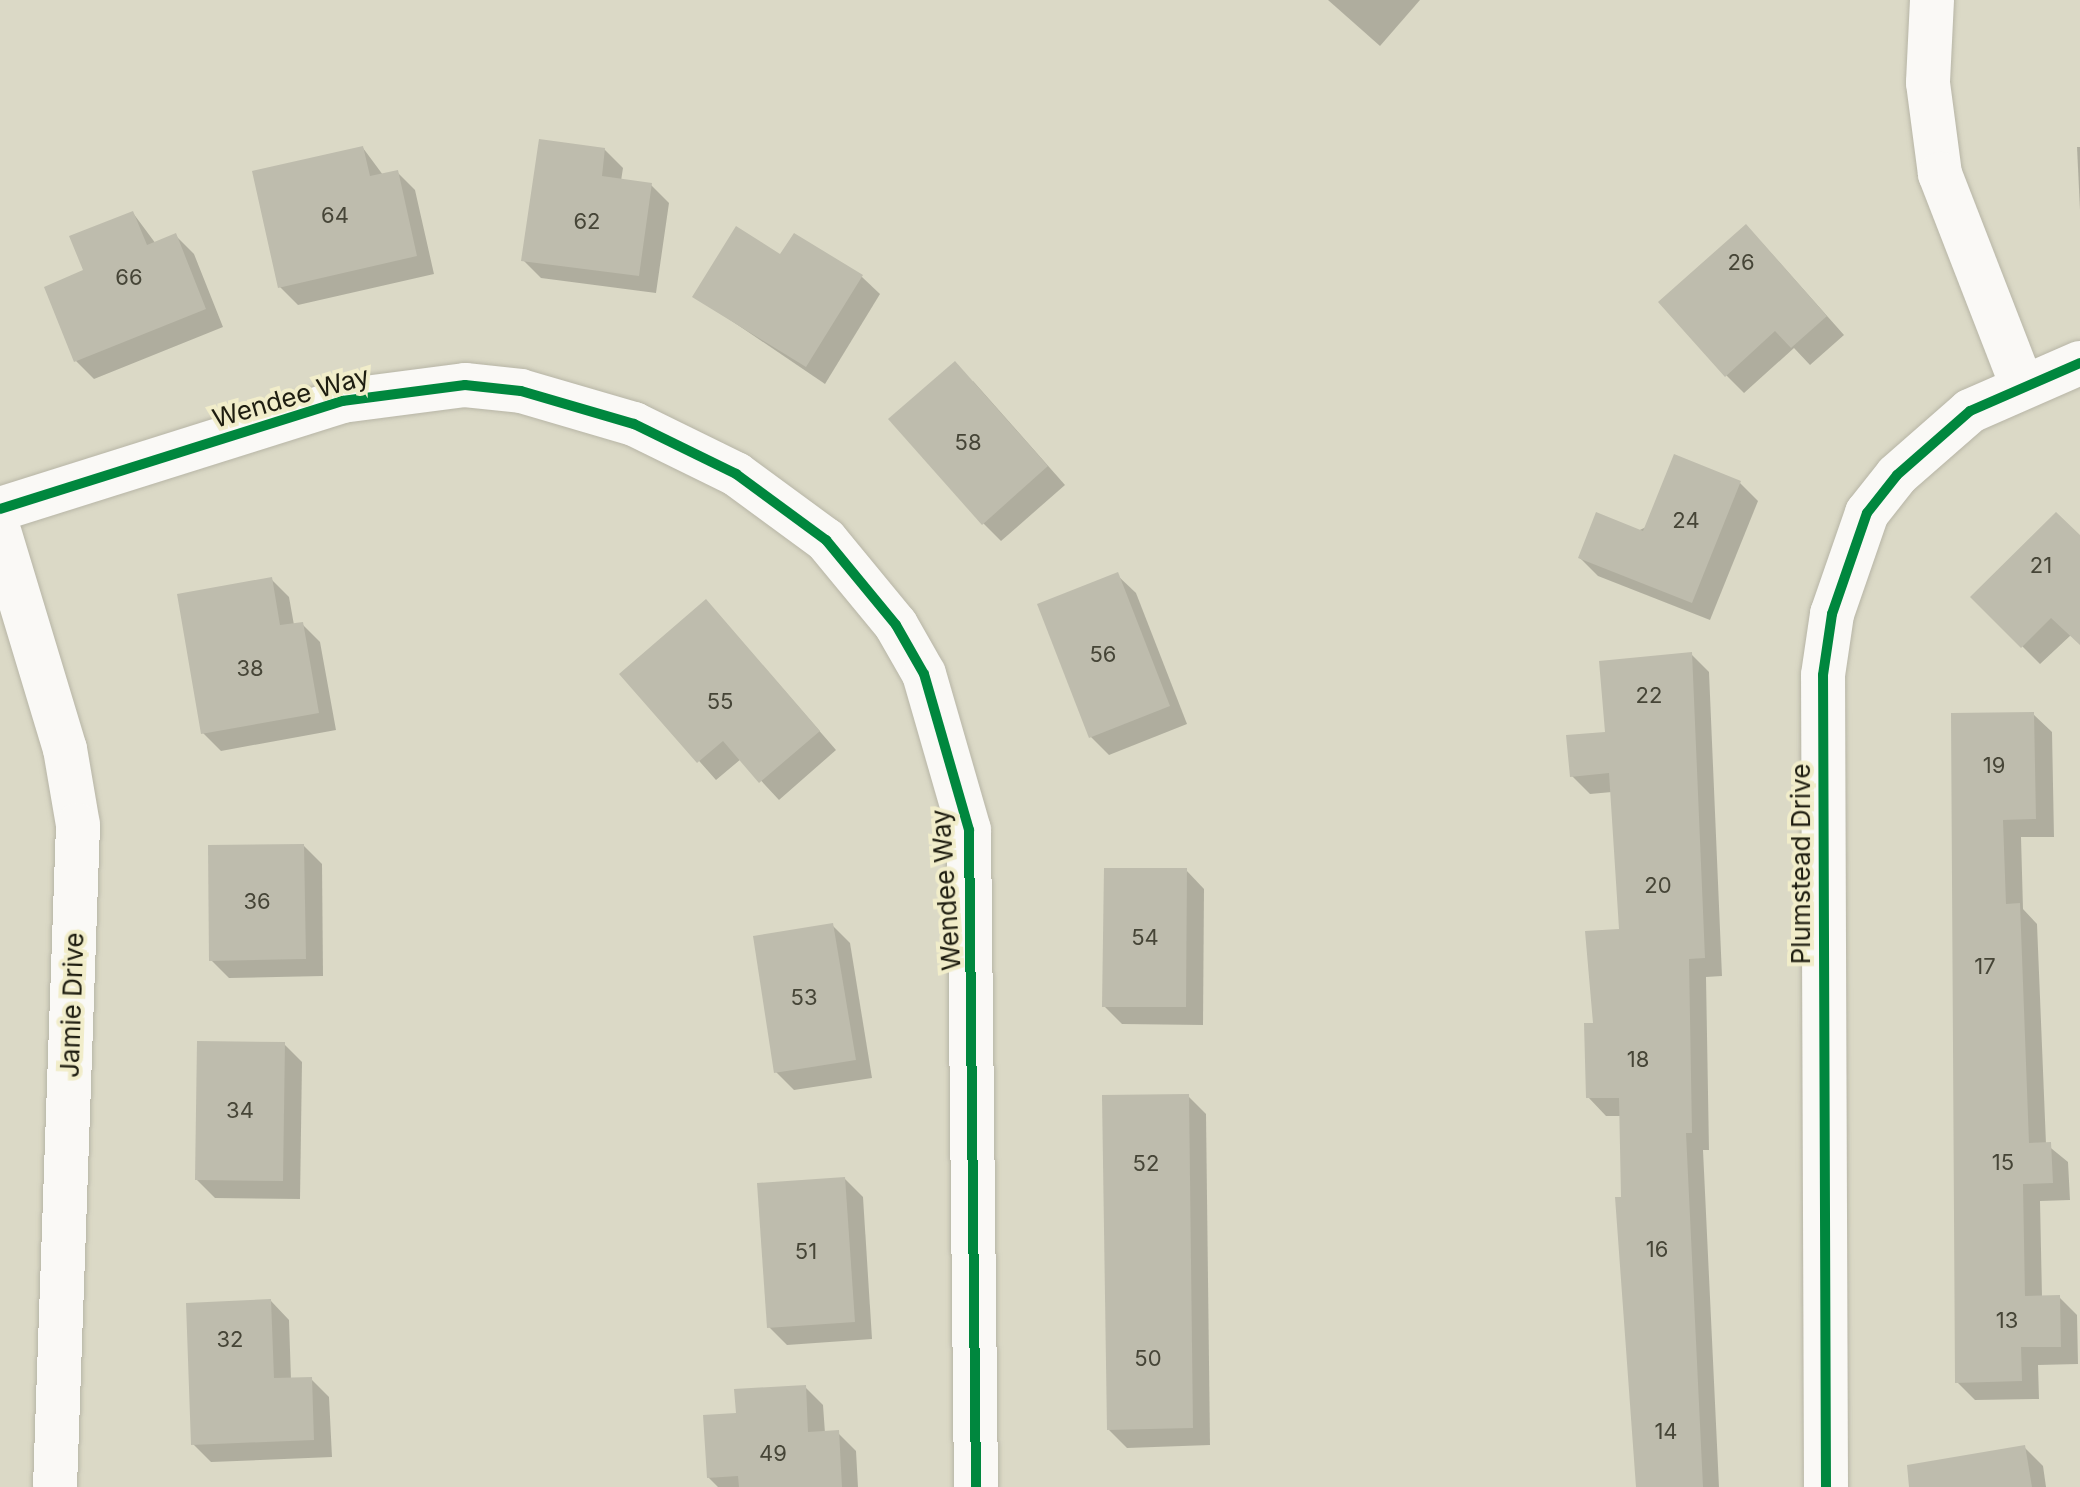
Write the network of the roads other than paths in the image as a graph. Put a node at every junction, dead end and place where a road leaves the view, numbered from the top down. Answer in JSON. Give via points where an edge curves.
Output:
{"nodes":[{"id":1,"x":1932,"y":0,"type":"edge"},
{"id":2,"x":2080,"y":363,"type":"edge"},
{"id":3,"x":2021,"y":383,"type":"junction"},
{"id":4,"x":0,"y":509,"type":"edge"},
{"id":5,"x":0,"y":534,"type":"edge"},
{"id":6,"x":55,"y":1487,"type":"edge"},
{"id":7,"x":976,"y":1487,"type":"edge"},
{"id":8,"x":1826,"y":1487,"type":"edge"}],
"edges":[{"from":1,"to":3,"type":"street","via":[[1928,83],[1940,174]]},
{"from":2,"to":3,"type":"street","name":"Plumstead Drive"},
{"from":3,"to":8,"type":"street","name":"Plumstead Drive","via":[[1970,411],[1897,475],[1862,525],[1832,614],[1823,675]]},
{"from":4,"to":7,"type":"street","name":"Wendee Way","via":[[342,401],[465,385],[521,391],[634,424],[736,474],[826,540],[888,615],[924,674],[969,830]]},
{"from":5,"to":6,"type":"street","name":"Jamie Drive","via":[[65,749],[78,825]]}]}
